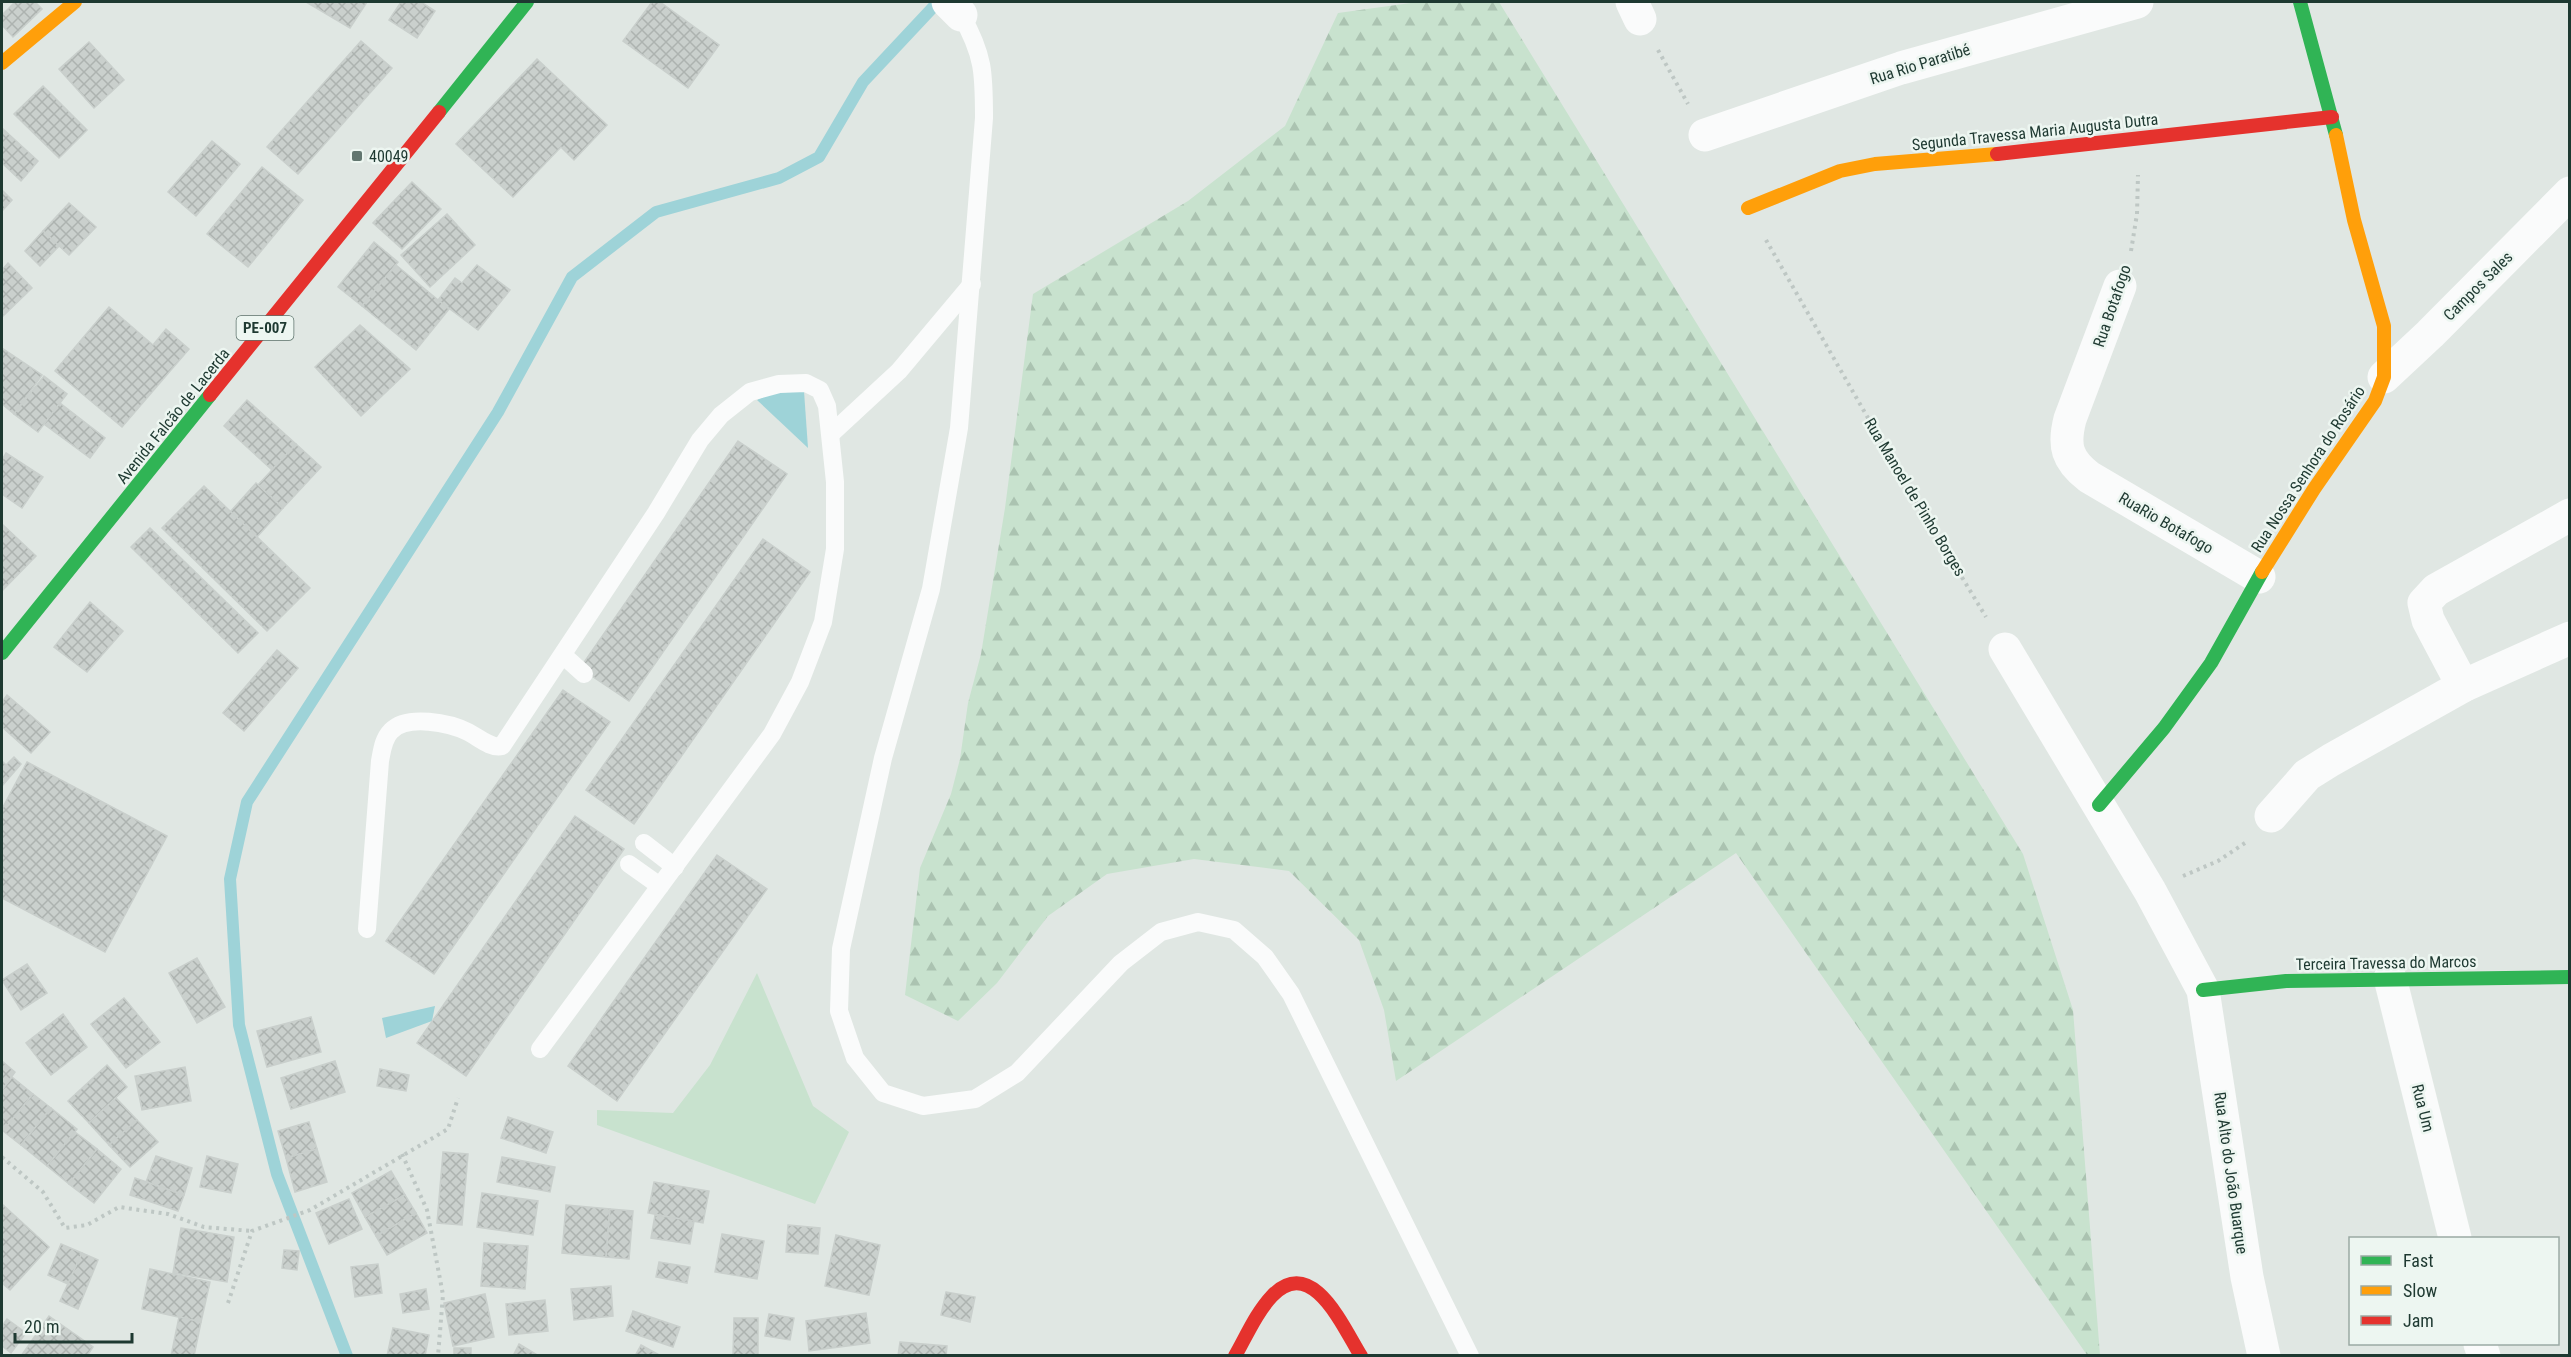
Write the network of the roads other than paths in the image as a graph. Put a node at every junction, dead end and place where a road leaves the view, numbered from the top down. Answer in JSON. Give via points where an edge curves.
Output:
{"nodes":[{"id":1,"x":75,"y":2,"type":"edge"},
{"id":2,"x":526,"y":2,"type":"edge"},
{"id":3,"x":2138,"y":2,"type":"edge"},
{"id":4,"x":2300,"y":2,"type":"edge"},
{"id":5,"x":955,"y":8,"type":"edge"},
{"id":6,"x":2,"y":63,"type":"edge"},
{"id":7,"x":2332,"y":117,"type":"junction"},
{"id":8,"x":1705,"y":135,"type":"road end"},
{"id":9,"x":2570,"y":193,"type":"edge"},
{"id":10,"x":1748,"y":208,"type":"road end"},
{"id":11,"x":972,"y":284,"type":"junction"},
{"id":12,"x":2120,"y":286,"type":"road end"},
{"id":13,"x":2384,"y":376,"type":"junction"},
{"id":14,"x":832,"y":434,"type":"junction"},
{"id":15,"x":2075,"y":466,"type":"joint"},
{"id":16,"x":2570,"y":515,"type":"edge"},
{"id":17,"x":2259,"y":577,"type":"junction"},
{"id":18,"x":2570,"y":638,"type":"edge"},
{"id":19,"x":2005,"y":649,"type":"road end"},
{"id":20,"x":2,"y":653,"type":"edge"},
{"id":21,"x":564,"y":656,"type":"junction"},
{"id":22,"x":584,"y":674,"type":"dead end"},
{"id":23,"x":2463,"y":686,"type":"junction"},
{"id":24,"x":2099,"y":805,"type":"junction"},
{"id":25,"x":2271,"y":816,"type":"road end"},
{"id":26,"x":644,"y":843,"type":"dead end"},
{"id":27,"x":629,"y":864,"type":"dead end"},
{"id":28,"x":675,"y":867,"type":"junction"},
{"id":29,"x":660,"y":886,"type":"junction"},
{"id":30,"x":367,"y":929,"type":"dead end"},
{"id":31,"x":2570,"y":977,"type":"edge"},
{"id":32,"x":2390,"y":978,"type":"junction"},
{"id":33,"x":2203,"y":990,"type":"junction"},
{"id":34,"x":540,"y":1049,"type":"dead end"},
{"id":35,"x":2455,"y":1237,"type":"edge"},
{"id":36,"x":1234,"y":1356,"type":"edge"},
{"id":37,"x":1360,"y":1356,"type":"edge"},
{"id":38,"x":1470,"y":1356,"type":"edge"},
{"id":39,"x":2264,"y":1356,"type":"edge"}],
"edges":[{"from":1,"to":6,"type":"street"},
{"from":2,"to":20,"type":"street","name":"Avenida Falcão de Lacerda","number":"PE-007"},
{"from":3,"to":8,"type":"street","name":"Rua Rio Paratibé","via":[[1901,68]]},
{"from":4,"to":7,"type":"street","name":"Rua Nossa Senhora do Rosário"},
{"from":5,"to":11,"type":"lane","via":[[977,44],[984,72]]},
{"from":7,"to":10,"type":"street","name":"Segunda Travessa Maria Augusta Dutra","via":[[2037,151],[1875,164],[1820,178]]},
{"from":7,"to":13,"type":"street","name":"Rua Nossa Senhora do Rosário","via":[[2354,220],[2384,326]]},
{"from":9,"to":13,"type":"street","name":"Campos Sales"},
{"from":11,"to":14,"type":"lane","via":[[899,371]]},
{"from":11,"to":38,"type":"lane","via":[[959,428],[931,589],[883,758],[841,949],[839,1011],[855,1058],[884,1094],[923,1106],[975,1100],[1017,1073],[1122,963],[1161,932],[1198,922],[1234,930],[1265,957],[1291,994]]},
{"from":12,"to":15,"type":"street","name":"Rua Botafogo","via":[[2066,436],[2067,453]]},
{"from":13,"to":17,"type":"street","name":"Rua Nossa Senhora do Rosário","via":[[2375,401]]},
{"from":14,"to":21,"type":"lane","via":[[820,390],[806,383],[780,384],[750,392],[722,415],[700,440]]},
{"from":14,"to":28,"type":"lane","via":[[835,549],[823,622],[800,682],[772,734]]},
{"from":15,"to":17,"type":"street","name":"RuaRio Botafogo"},
{"from":16,"to":23,"type":"street","via":[[2436,590],[2424,603],[2428,620]]},
{"from":17,"to":24,"type":"street","name":"Rua Nossa Senhora do Rosário","via":[[2211,663],[2164,728]]},
{"from":18,"to":23,"type":"street"},
{"from":19,"to":24,"type":"street"},
{"from":21,"to":22,"type":"lane"},
{"from":21,"to":30,"type":"lane","via":[[502,746],[439,723],[399,725],[390,731],[380,761]]},
{"from":23,"to":25,"type":"street","via":[[2307,775]]},
{"from":24,"to":33,"type":"street"},
{"from":26,"to":28,"type":"lane"},
{"from":27,"to":29,"type":"lane"},
{"from":28,"to":29,"type":"lane"},
{"from":29,"to":34,"type":"lane"},
{"from":31,"to":32,"type":"street","name":"Terceira Travessa do Marcos"},
{"from":32,"to":33,"type":"street","name":"Terceira Travessa do Marcos","via":[[2286,981]]},
{"from":32,"to":35,"type":"street","name":"Rua Um"},
{"from":33,"to":39,"type":"street","name":"Rua Alto do João Buarque","via":[[2247,1277]]},
{"from":36,"to":37,"type":"street","via":[[1273,1295],[1284,1284],[1298,1281],[1310,1284],[1322,1296]]}]}
